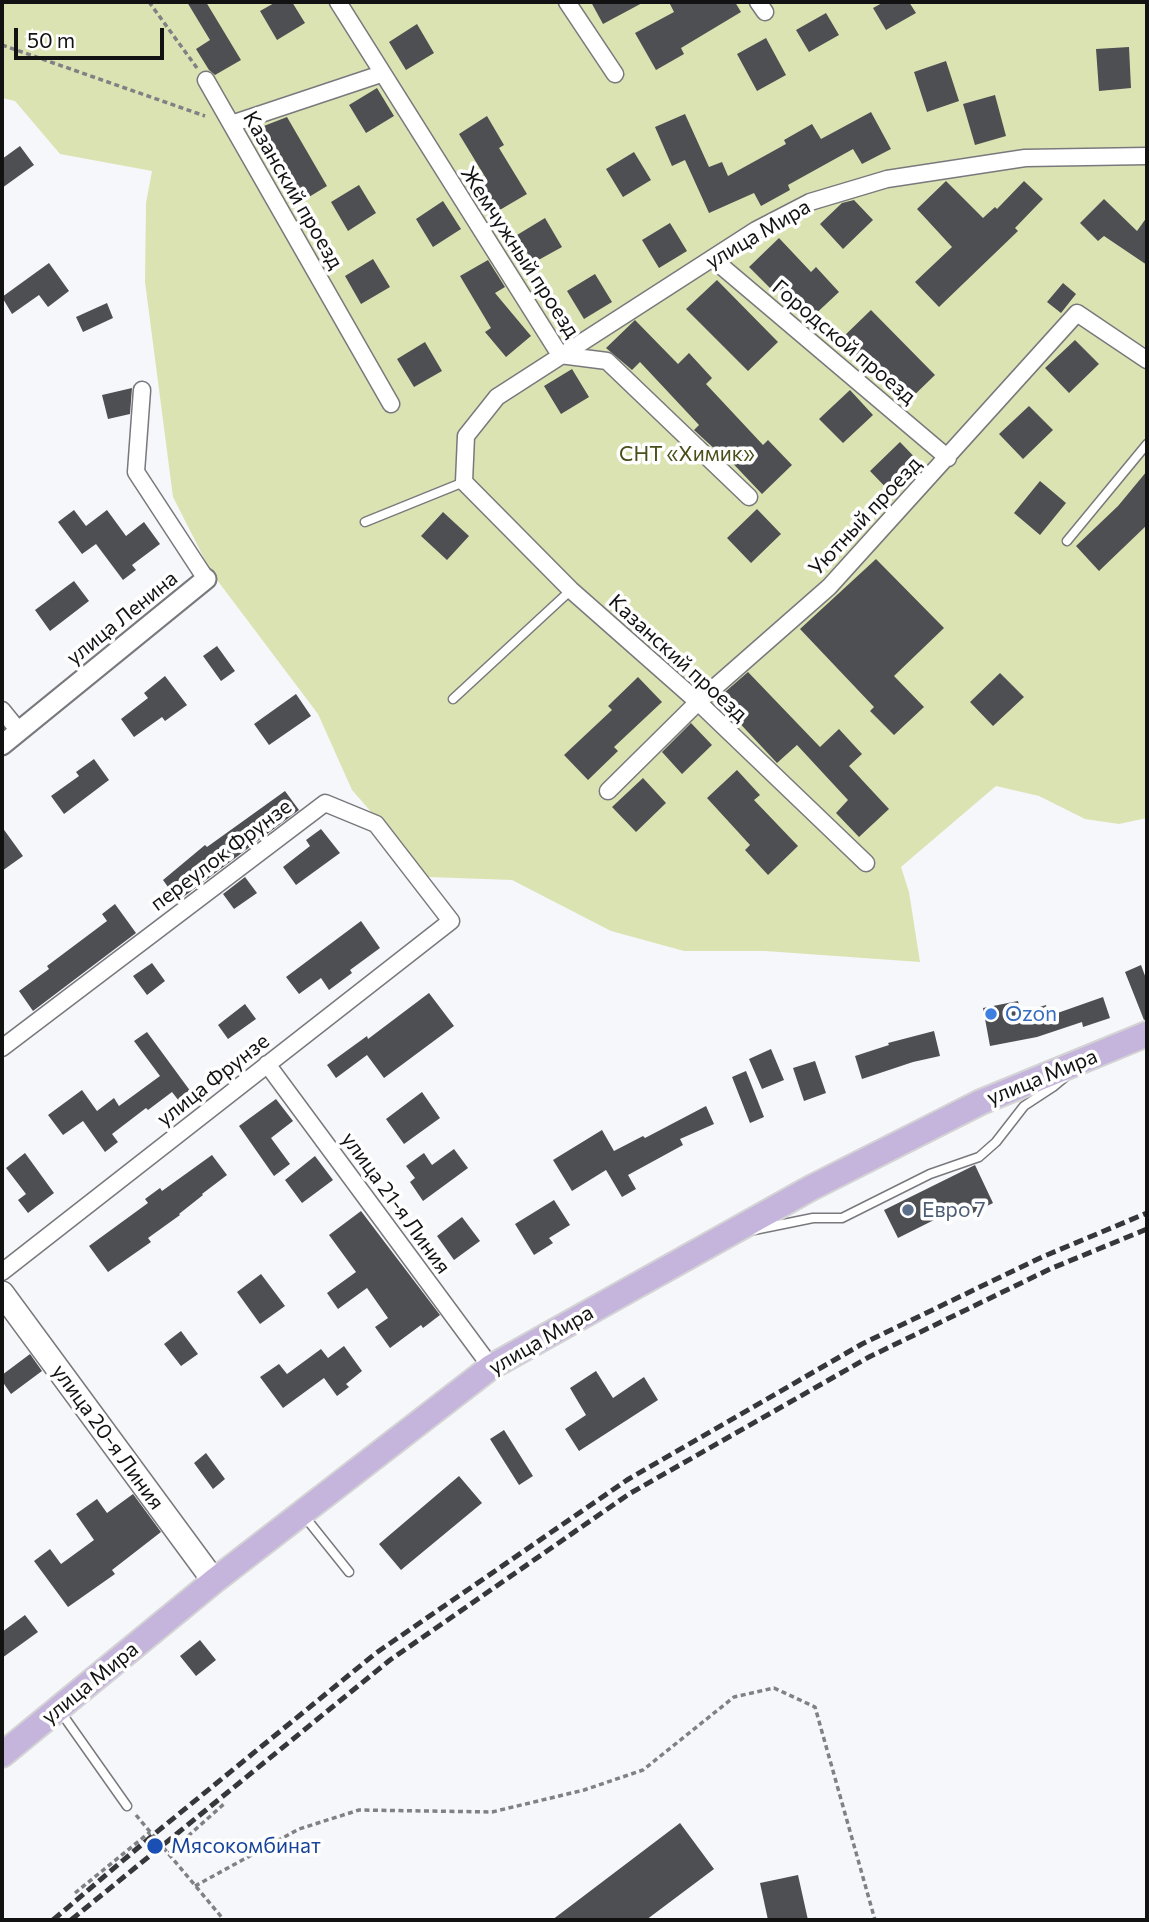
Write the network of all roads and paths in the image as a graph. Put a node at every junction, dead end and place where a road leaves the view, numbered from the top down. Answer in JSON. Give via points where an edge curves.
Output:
{"nodes":[{"id":1,"x":149,"y":2,"type":"edge"},
{"id":2,"x":338,"y":2,"type":"edge"},
{"id":3,"x":567,"y":2,"type":"edge"},
{"id":4,"x":2,"y":45,"type":"edge"},
{"id":5,"x":381,"y":74,"type":"junction"},
{"id":6,"x":615,"y":74,"type":"dead end"},
{"id":7,"x":206,"y":80,"type":"joint"},
{"id":8,"x":231,"y":124,"type":"junction"},
{"id":9,"x":1147,"y":156,"type":"edge"},
{"id":10,"x":713,"y":259,"type":"junction"},
{"id":11,"x":560,"y":355,"type":"junction"},
{"id":12,"x":1147,"y":359,"type":"edge"},
{"id":13,"x":142,"y":390,"type":"dead end"},
{"id":14,"x":391,"y":404,"type":"dead end"},
{"id":15,"x":1147,"y":444,"type":"edge"},
{"id":16,"x":948,"y":458,"type":"junction"},
{"id":17,"x":464,"y":482,"type":"junction"},
{"id":18,"x":749,"y":497,"type":"dead end"},
{"id":19,"x":365,"y":522,"type":"dead end"},
{"id":20,"x":1067,"y":541,"type":"dead end"},
{"id":21,"x":206,"y":579,"type":"joint"},
{"id":22,"x":572,"y":590,"type":"junction"},
{"id":23,"x":453,"y":699,"type":"dead end"},
{"id":24,"x":698,"y":702,"type":"junction"},
{"id":25,"x":2,"y":710,"type":"edge"},
{"id":26,"x":19,"y":731,"type":"junction"},
{"id":27,"x":2,"y":745,"type":"edge"},
{"id":28,"x":608,"y":791,"type":"dead end"},
{"id":29,"x":866,"y":863,"type":"dead end"},
{"id":30,"x":451,"y":921,"type":"joint"},
{"id":31,"x":1147,"y":1034,"type":"edge"},
{"id":32,"x":2,"y":1048,"type":"edge"},
{"id":33,"x":1084,"y":1060,"type":"junction"},
{"id":34,"x":267,"y":1064,"type":"junction"},
{"id":35,"x":724,"y":1236,"type":"junction"},
{"id":36,"x":2,"y":1272,"type":"edge"},
{"id":37,"x":2,"y":1293,"type":"edge"},
{"id":38,"x":491,"y":1367,"type":"junction"},
{"id":39,"x":302,"y":1513,"type":"junction"},
{"id":40,"x":349,"y":1572,"type":"dead end"},
{"id":41,"x":214,"y":1581,"type":"junction"},
{"id":42,"x":58,"y":1709,"type":"junction"},
{"id":43,"x":2,"y":1755,"type":"edge"},
{"id":44,"x":225,"y":1804,"type":"dead end"},
{"id":45,"x":127,"y":1806,"type":"dead end"},
{"id":46,"x":139,"y":1819,"type":"dead end"},
{"id":47,"x":150,"y":1832,"type":"junction"},
{"id":48,"x":169,"y":1854,"type":"junction"},
{"id":49,"x":195,"y":1886,"type":"junction"},
{"id":50,"x":75,"y":1893,"type":"dead end"},
{"id":51,"x":224,"y":1920,"type":"edge"},
{"id":52,"x":875,"y":1920,"type":"edge"}],
"edges":[{"from":1,"to":7,"type":"path"},
{"from":2,"to":5,"type":"street","name":"Жемчужный проезд"},
{"from":3,"to":6,"type":"street"},
{"from":4,"to":8,"type":"path"},
{"from":5,"to":8,"type":"street"},
{"from":5,"to":11,"type":"street","name":"Жемчужный проезд"},
{"from":7,"to":8,"type":"street","name":"Казанский проезд"},
{"from":8,"to":14,"type":"street","name":"Казанский проезд"},
{"from":9,"to":10,"type":"street","name":"улица Мира","via":[[1025,158],[887,179],[810,202]]},
{"from":10,"to":11,"type":"street","name":"улица Мира"},
{"from":10,"to":16,"type":"street","name":"Городской проезд"},
{"from":11,"to":17,"type":"street","name":"улица Мира","via":[[497,397],[466,436]]},
{"from":11,"to":18,"type":"street","name":"Жемчужный проезд","via":[[607,361]]},
{"from":12,"to":16,"type":"street","name":"Уютный проезд","via":[[1077,313]]},
{"from":13,"to":21,"type":"street","name":"улица Ленина","via":[[136,472]]},
{"from":15,"to":20,"type":"lane"},
{"from":16,"to":24,"type":"street","name":"Уютный проезд","via":[[829,587]]},
{"from":17,"to":19,"type":"lane"},
{"from":17,"to":22,"type":"street","name":"Казанский проезд"},
{"from":21,"to":26,"type":"street","name":"улица Ленина"},
{"from":22,"to":23,"type":"lane"},
{"from":22,"to":24,"type":"street","name":"Казанский проезд"},
{"from":24,"to":28,"type":"street","name":"Уютный проезд"},
{"from":24,"to":29,"type":"street","name":"Казанский проезд"},
{"from":25,"to":26,"type":"street"},
{"from":26,"to":27,"type":"street","name":"улица Ленина"},
{"from":30,"to":32,"type":"street","name":"переулок Фрунзе","via":[[376,824],[325,803]]},
{"from":30,"to":34,"type":"street","name":"улица Фрунзе"},
{"from":31,"to":33,"type":"main road","name":"улица Мира"},
{"from":33,"to":35,"type":"main road","name":"улица Мира","via":[[981,1102]]},
{"from":33,"to":35,"type":"lane","via":[[1024,1106],[979,1157],[930,1174],[842,1218]]},
{"from":34,"to":36,"type":"street","name":"улица Фрунзе"},
{"from":34,"to":38,"type":"street","name":"улица 21-я Линия"},
{"from":35,"to":38,"type":"main road","name":"улица Мира"},
{"from":37,"to":41,"type":"main road","name":"улица 20-я Линия"},
{"from":38,"to":39,"type":"main road","name":"улица Мира"},
{"from":39,"to":40,"type":"lane"},
{"from":39,"to":41,"type":"main road","name":"улица Мира"},
{"from":41,"to":42,"type":"main road","name":"улица Мира"},
{"from":42,"to":43,"type":"main road","name":"улица Мира"},
{"from":42,"to":45,"type":"lane"},
{"from":44,"to":48,"type":"path"},
{"from":46,"to":47,"type":"path"},
{"from":47,"to":48,"type":"path"},
{"from":47,"to":50,"type":"path"},
{"from":48,"to":49,"type":"path"},
{"from":49,"to":51,"type":"path"},
{"from":49,"to":52,"type":"path","via":[[299,1829],[359,1810],[492,1812],[643,1770],[734,1697],[774,1688],[815,1707]]}]}
